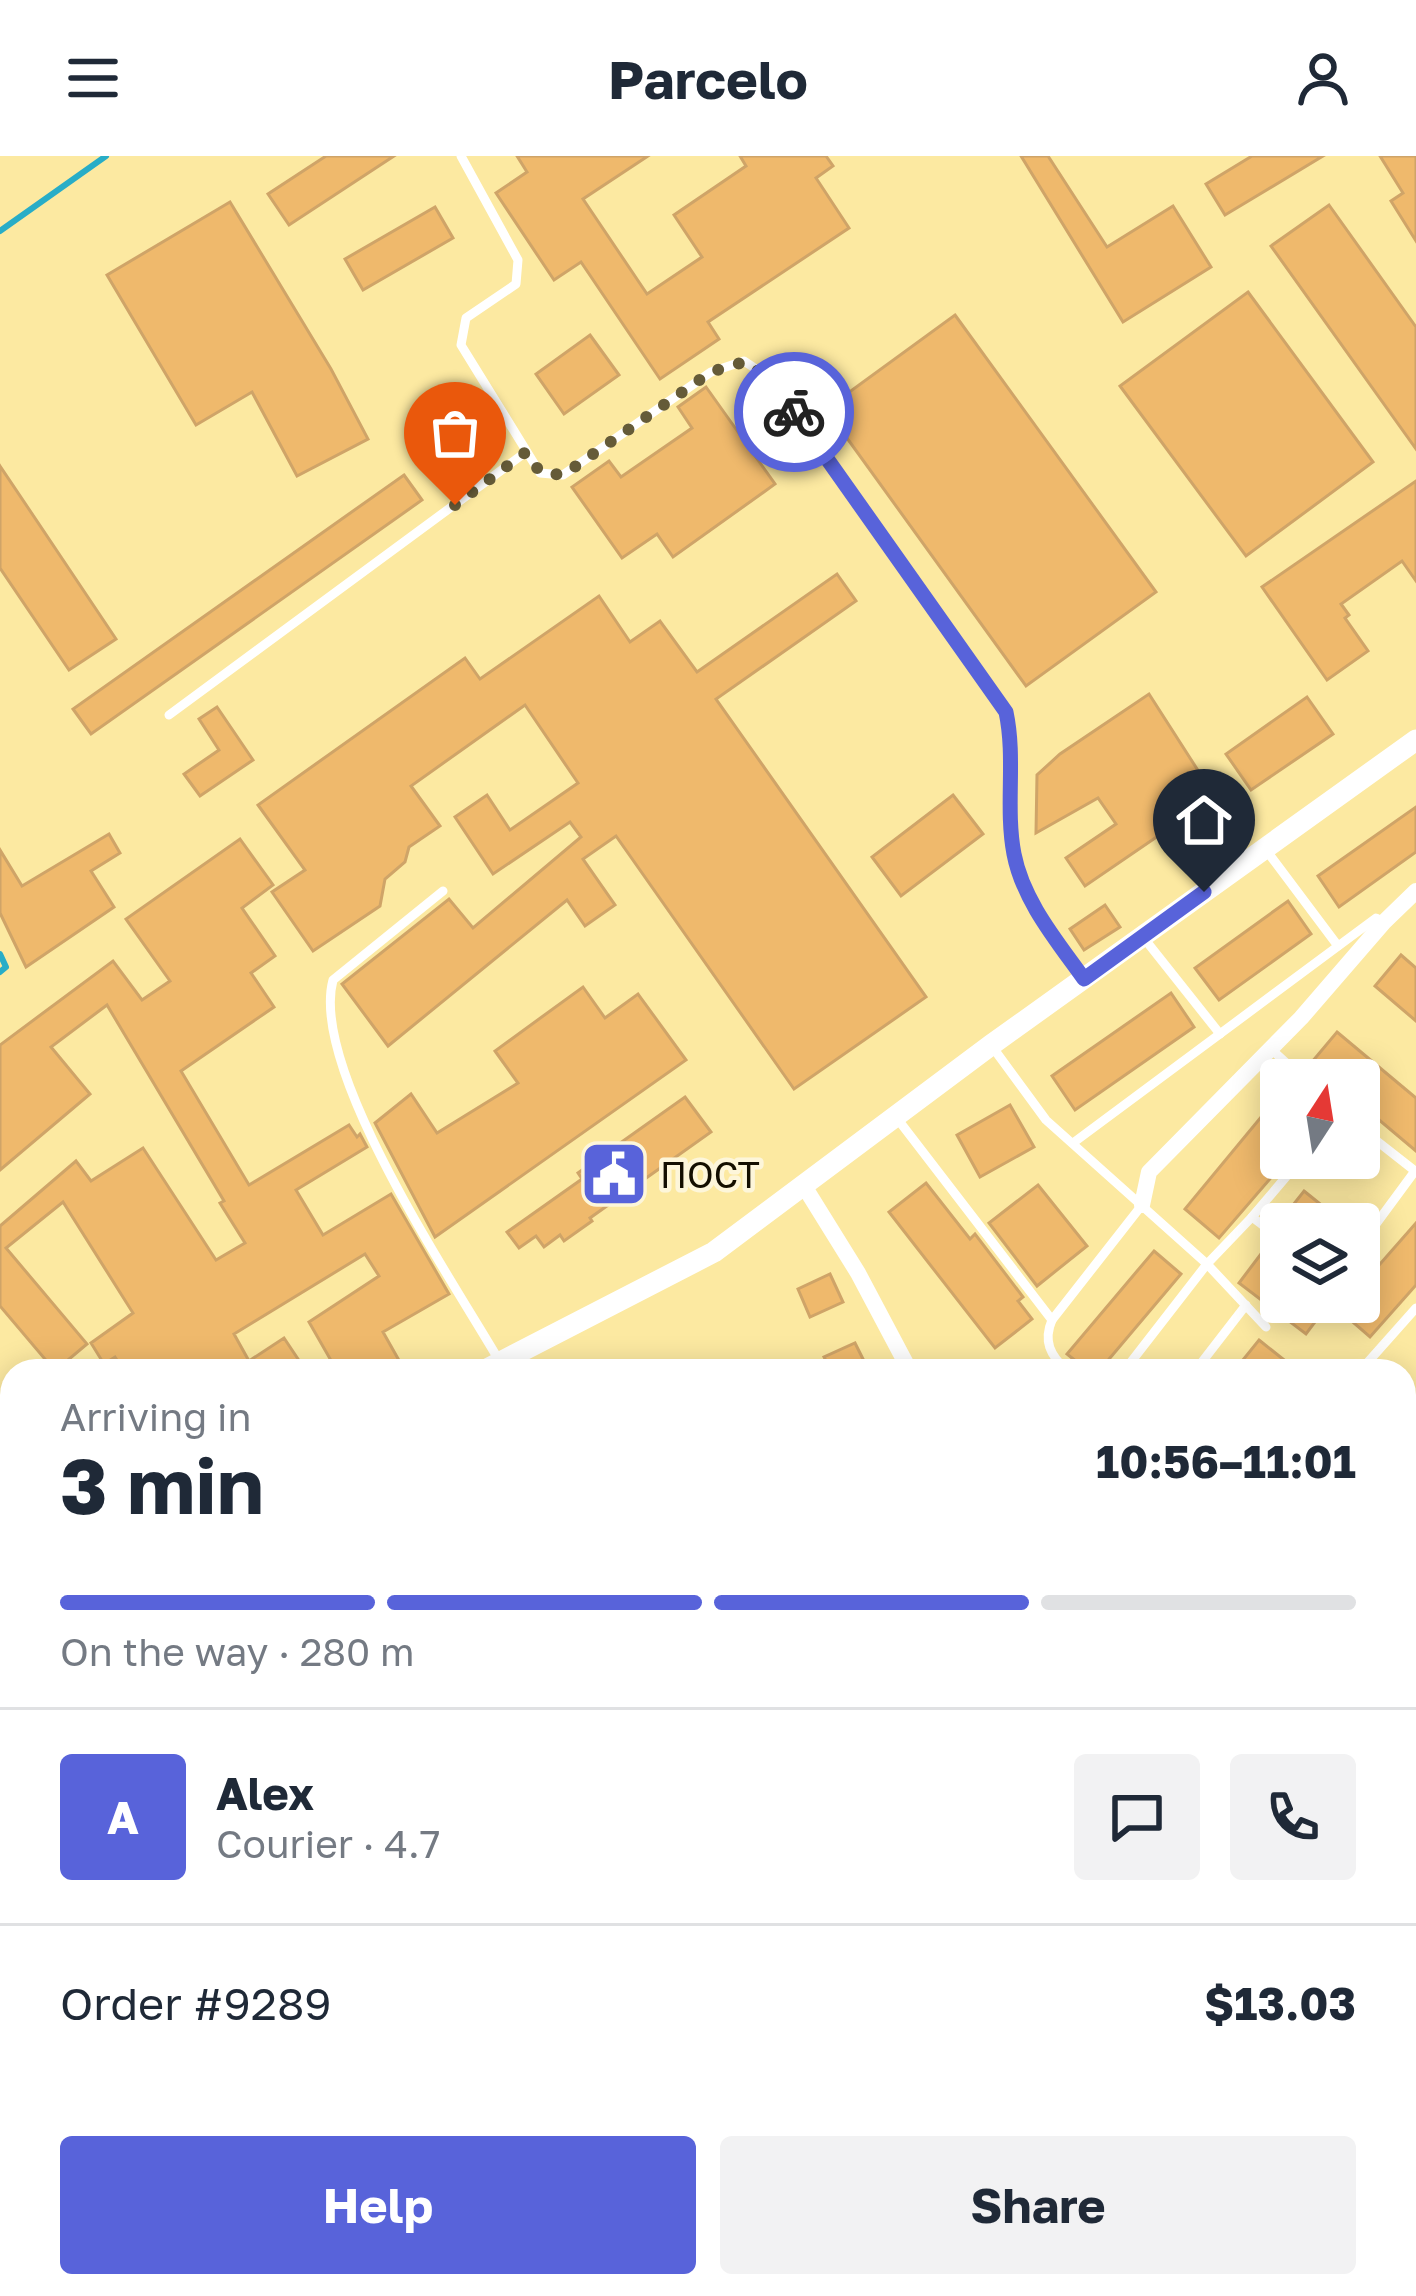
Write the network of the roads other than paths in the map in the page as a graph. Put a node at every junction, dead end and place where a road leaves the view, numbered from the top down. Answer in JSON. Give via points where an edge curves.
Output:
{"nodes":[{"id":1,"x":461,"y":156,"type":"edge"},
{"id":2,"x":526,"y":452,"type":"junction"},
{"id":3,"x":169,"y":715,"type":"dead end"},
{"id":4,"x":1416,"y":740,"type":"edge"},
{"id":5,"x":1265,"y":848,"type":"junction"},
{"id":6,"x":1416,"y":891,"type":"edge"},
{"id":7,"x":442,"y":892,"type":"dead end"},
{"id":8,"x":1384,"y":922,"type":"junction"},
{"id":9,"x":1143,"y":937,"type":"junction"},
{"id":10,"x":1338,"y":946,"type":"junction"},
{"id":11,"x":1084,"y":979,"type":"junction"},
{"id":12,"x":1220,"y":1034,"type":"junction"},
{"id":13,"x":991,"y":1045,"type":"junction"},
{"id":14,"x":1270,"y":1049,"type":"junction"},
{"id":15,"x":1281,"y":1059,"type":"edge"},
{"id":16,"x":896,"y":1117,"type":"junction"},
{"id":17,"x":1073,"y":1143,"type":"junction"},
{"id":18,"x":1380,"y":1144,"type":"edge"},
{"id":19,"x":1415,"y":1171,"type":"edge"},
{"id":20,"x":1284,"y":1179,"type":"edge"},
{"id":21,"x":804,"y":1186,"type":"junction"},
{"id":22,"x":1142,"y":1205,"type":"junction"},
{"id":23,"x":1252,"y":1217,"type":"junction"},
{"id":24,"x":1380,"y":1218,"type":"edge"},
{"id":25,"x":1260,"y":1223,"type":"edge"},
{"id":26,"x":1207,"y":1264,"type":"junction"},
{"id":27,"x":1246,"y":1305,"type":"junction"},
{"id":28,"x":1416,"y":1308,"type":"edge"},
{"id":29,"x":1052,"y":1320,"type":"junction"},
{"id":30,"x":1266,"y":1327,"type":"dead end"},
{"id":31,"x":488,"y":1359,"type":"edge"},
{"id":32,"x":507,"y":1359,"type":"edge"},
{"id":33,"x":904,"y":1359,"type":"edge"},
{"id":34,"x":1056,"y":1359,"type":"edge"},
{"id":35,"x":1133,"y":1359,"type":"edge"},
{"id":36,"x":1204,"y":1359,"type":"edge"},
{"id":37,"x":1371,"y":1359,"type":"edge"}],
"edges":[{"from":1,"to":2,"type":"lane","via":[[518,260],[515,284],[466,318],[460,345]]},
{"from":2,"to":3,"type":"lane"},
{"from":2,"to":11,"type":"lane","via":[[540,472],[563,475],[711,372],[744,362],[771,379],[1006,712],[1014,855],[1040,915]]},
{"from":4,"to":5,"type":"street"},
{"from":5,"to":9,"type":"street"},
{"from":5,"to":10,"type":"lane"},
{"from":6,"to":8,"type":"street"},
{"from":7,"to":31,"type":"lane","via":[[333,980],[327,1002],[364,1120]]},
{"from":8,"to":10,"type":"lane","via":[[1376,918]]},
{"from":8,"to":14,"type":"street"},
{"from":9,"to":11,"type":"street"},
{"from":9,"to":12,"type":"lane"},
{"from":10,"to":12,"type":"lane"},
{"from":11,"to":13,"type":"street"},
{"from":12,"to":17,"type":"lane"},
{"from":13,"to":16,"type":"street"},
{"from":13,"to":17,"type":"lane"},
{"from":14,"to":15,"type":"lane"},
{"from":14,"to":22,"type":"street","via":[[1149,1172]]},
{"from":16,"to":21,"type":"street"},
{"from":16,"to":29,"type":"lane"},
{"from":17,"to":22,"type":"lane"},
{"from":18,"to":19,"type":"lane"},
{"from":19,"to":24,"type":"lane"},
{"from":20,"to":23,"type":"lane"},
{"from":21,"to":32,"type":"street","via":[[714,1252]]},
{"from":21,"to":33,"type":"street"},
{"from":22,"to":26,"type":"lane"},
{"from":22,"to":29,"type":"lane"},
{"from":23,"to":25,"type":"lane"},
{"from":23,"to":26,"type":"lane"},
{"from":26,"to":27,"type":"lane"},
{"from":26,"to":35,"type":"lane"},
{"from":27,"to":30,"type":"lane"},
{"from":27,"to":36,"type":"lane"},
{"from":28,"to":37,"type":"lane"},
{"from":29,"to":34,"type":"lane","via":[[1046,1335]]}]}
